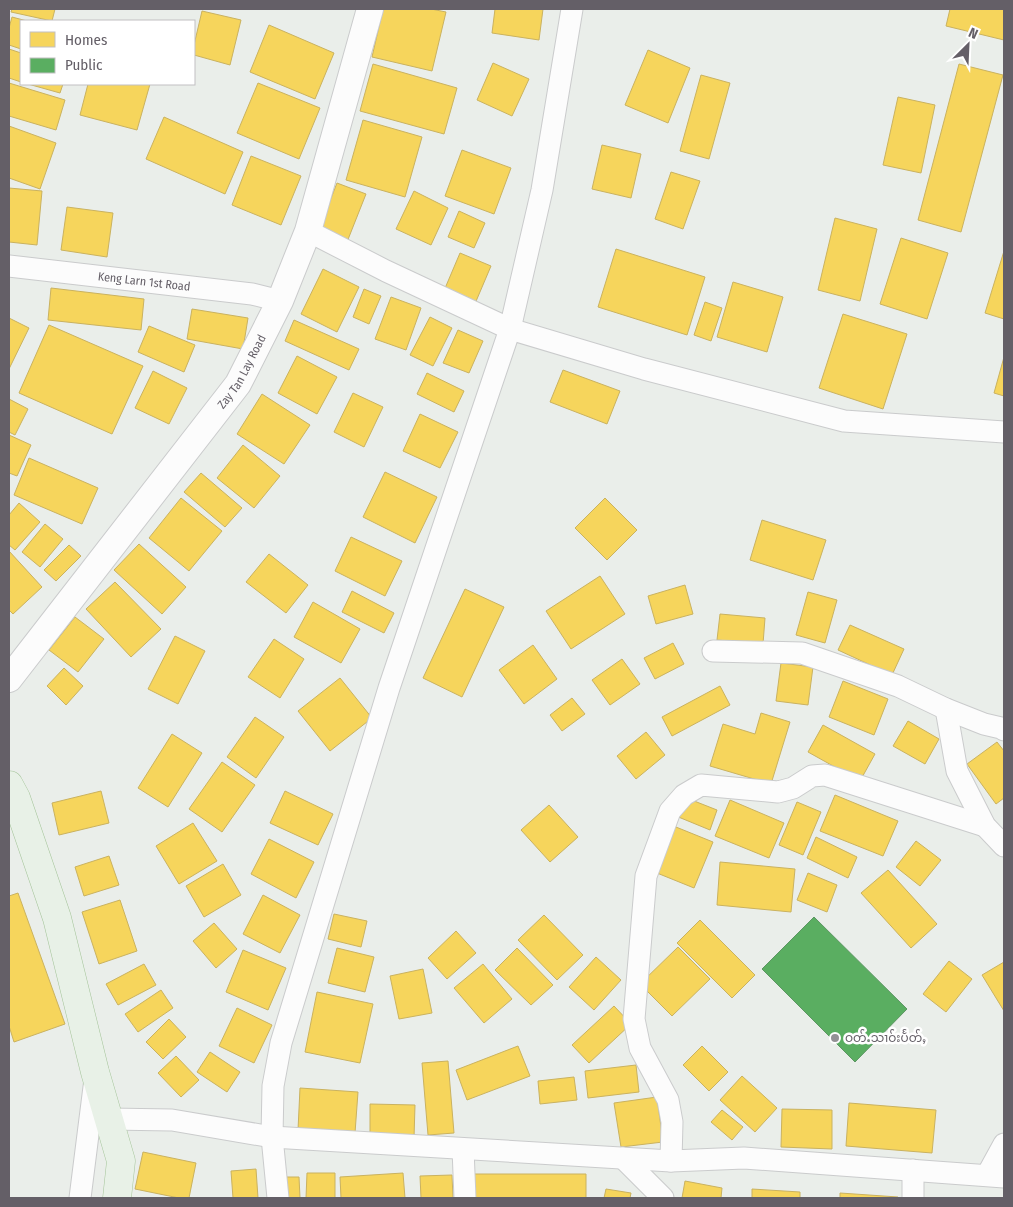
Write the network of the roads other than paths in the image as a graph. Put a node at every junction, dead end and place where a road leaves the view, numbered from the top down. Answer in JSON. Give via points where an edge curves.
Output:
{"nodes":[{"id":1,"x":370,"y":9,"type":"edge"},
{"id":2,"x":572,"y":9,"type":"edge"},
{"id":3,"x":308,"y":231,"type":"junction"},
{"id":4,"x":9,"y":266,"type":"edge"},
{"id":5,"x":280,"y":301,"type":"junction"},
{"id":6,"x":510,"y":329,"type":"junction"},
{"id":7,"x":1004,"y":432,"type":"edge"},
{"id":8,"x":713,"y":651,"type":"dead end"},
{"id":9,"x":9,"y":679,"type":"edge"},
{"id":10,"x":946,"y":709,"type":"junction"},
{"id":11,"x":1004,"y":730,"type":"edge"},
{"id":12,"x":9,"y":785,"type":"edge"},
{"id":13,"x":985,"y":826,"type":"junction"},
{"id":14,"x":1004,"y":846,"type":"edge"},
{"id":15,"x":96,"y":1072,"type":"junction"},
{"id":16,"x":109,"y":1119,"type":"junction"},
{"id":17,"x":272,"y":1137,"type":"junction"},
{"id":18,"x":1004,"y":1144,"type":"edge"},
{"id":19,"x":462,"y":1149,"type":"junction"},
{"id":20,"x":623,"y":1158,"type":"junction"},
{"id":21,"x":671,"y":1161,"type":"junction"},
{"id":22,"x":914,"y":1170,"type":"junction"},
{"id":23,"x":996,"y":1176,"type":"edge"},
{"id":24,"x":80,"y":1198,"type":"edge"},
{"id":25,"x":117,"y":1198,"type":"edge"},
{"id":26,"x":278,"y":1198,"type":"edge"},
{"id":27,"x":465,"y":1198,"type":"edge"},
{"id":28,"x":664,"y":1198,"type":"edge"},
{"id":29,"x":914,"y":1198,"type":"edge"}],
"edges":[{"from":1,"to":3,"type":"street","name":"Zay Tan Lay Road"},
{"from":2,"to":6,"type":"street","via":[[542,190]]},
{"from":3,"to":5,"type":"street","name":"Zay Tan Lay Road"},
{"from":3,"to":6,"type":"street"},
{"from":4,"to":5,"type":"street","name":"Keng Larn 1st Road","via":[[252,294]]},
{"from":5,"to":9,"type":"street","name":"Zay Tan Lay Road","via":[[238,384]]},
{"from":6,"to":7,"type":"street","via":[[644,369],[844,421]]},
{"from":6,"to":17,"type":"street","via":[[389,688],[281,1043],[273,1086]]},
{"from":8,"to":10,"type":"street","via":[[802,653],[898,686]]},
{"from":10,"to":11,"type":"street"},
{"from":10,"to":13,"type":"street","via":[[956,771]]},
{"from":12,"to":15,"type":"highway","via":[[57,918]]},
{"from":13,"to":14,"type":"street"},
{"from":13,"to":21,"type":"street","via":[[825,775],[812,776],[793,788],[778,792],[701,786],[684,794],[670,811],[646,876],[634,1019],[640,1048],[668,1100],[672,1122]]},
{"from":15,"to":16,"type":"highway"},
{"from":15,"to":24,"type":"street"},
{"from":16,"to":17,"type":"street","via":[[172,1120]]},
{"from":16,"to":25,"type":"highway","via":[[121,1161]]},
{"from":17,"to":19,"type":"street"},
{"from":17,"to":26,"type":"street"},
{"from":18,"to":23,"type":"street"},
{"from":19,"to":20,"type":"street"},
{"from":19,"to":27,"type":"street"},
{"from":20,"to":21,"type":"street"},
{"from":20,"to":28,"type":"street"},
{"from":21,"to":22,"type":"street","via":[[744,1158]]},
{"from":22,"to":23,"type":"street"},
{"from":22,"to":29,"type":"street"}]}
